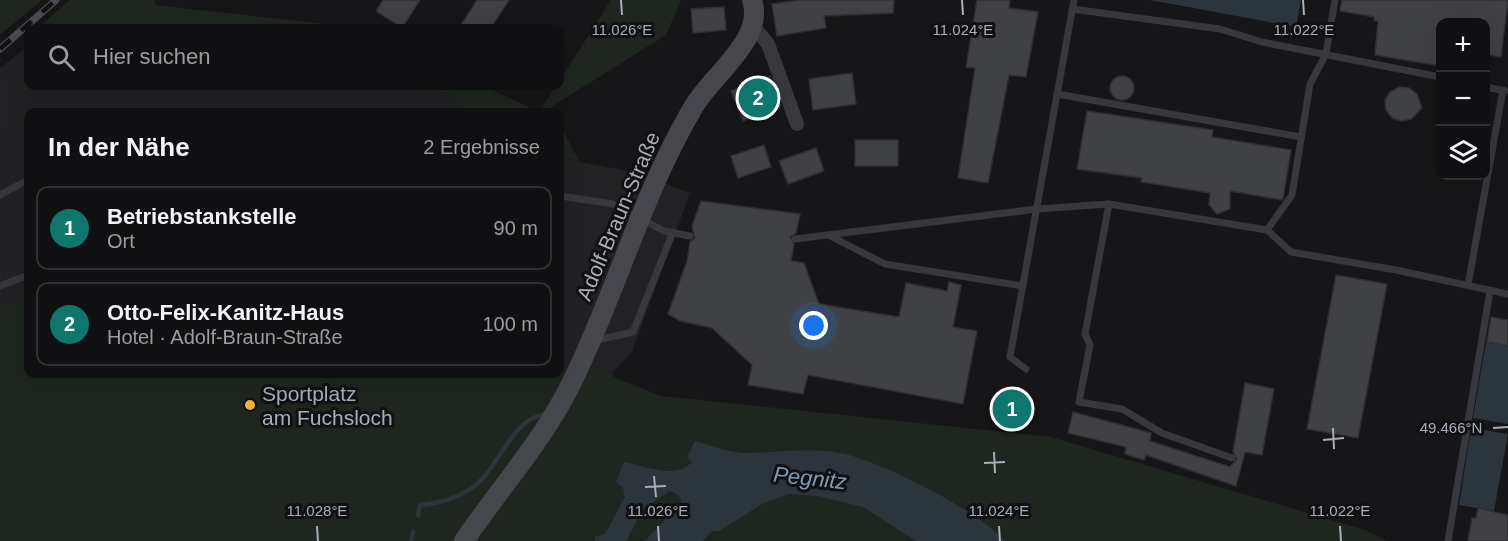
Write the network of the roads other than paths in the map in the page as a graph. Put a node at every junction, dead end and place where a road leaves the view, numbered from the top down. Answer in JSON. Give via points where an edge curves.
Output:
{"nodes":[{"id":1,"x":752,"y":0,"type":"edge"},
{"id":2,"x":1074,"y":0,"type":"edge"},
{"id":3,"x":1335,"y":0,"type":"edge"},
{"id":4,"x":1072,"y":9,"type":"junction"},
{"id":5,"x":754,"y":27,"type":"junction"},
{"id":6,"x":1326,"y":54,"type":"junction"},
{"id":7,"x":1436,"y":77,"type":"edge"},
{"id":8,"x":1490,"y":88,"type":"edge"},
{"id":9,"x":1506,"y":91,"type":"edge"},
{"id":10,"x":1057,"y":94,"type":"junction"},
{"id":11,"x":797,"y":124,"type":"dead end"},
{"id":12,"x":1301,"y":137,"type":"junction"},
{"id":13,"x":24,"y":182,"type":"edge"},
{"id":14,"x":0,"y":195,"type":"edge"},
{"id":15,"x":564,"y":197,"type":"edge"},
{"id":16,"x":1109,"y":204,"type":"junction"},
{"id":17,"x":1037,"y":208,"type":"junction"},
{"id":18,"x":642,"y":219,"type":"junction"},
{"id":19,"x":1267,"y":230,"type":"junction"},
{"id":20,"x":673,"y":232,"type":"junction"},
{"id":21,"x":828,"y":235,"type":"junction"},
{"id":22,"x":690,"y":236,"type":"dead end"},
{"id":23,"x":795,"y":239,"type":"dead end"},
{"id":24,"x":24,"y":277,"type":"edge"},
{"id":25,"x":1468,"y":285,"type":"junction"},
{"id":26,"x":0,"y":286,"type":"edge"},
{"id":27,"x":1023,"y":286,"type":"junction"},
{"id":28,"x":1490,"y":291,"type":"junction"},
{"id":29,"x":1508,"y":294,"type":"edge"},
{"id":30,"x":590,"y":342,"type":"junction"},
{"id":31,"x":1026,"y":369,"type":"dead end"},
{"id":32,"x":1232,"y":459,"type":"dead end"},
{"id":33,"x":524,"y":463,"type":"junction"},
{"id":34,"x":464,"y":541,"type":"edge"},
{"id":35,"x":481,"y":541,"type":"edge"},
{"id":36,"x":1448,"y":541,"type":"edge"}],
"edges":[{"from":1,"to":5,"type":"main road"},
{"from":2,"to":4,"type":"lane"},
{"from":3,"to":6,"type":"lane"},
{"from":4,"to":6,"type":"lane","via":[[1220,29],[1262,42]]},
{"from":4,"to":10,"type":"lane"},
{"from":5,"to":11,"type":"street","via":[[768,44]]},
{"from":5,"to":18,"type":"main road","name":"Adolf-Braun-Straße","via":[[746,43],[693,107]]},
{"from":6,"to":7,"type":"lane"},
{"from":6,"to":12,"type":"lane","via":[[1310,84]]},
{"from":8,"to":9,"type":"lane"},
{"from":9,"to":25,"type":"lane"},
{"from":10,"to":12,"type":"lane"},
{"from":10,"to":17,"type":"lane"},
{"from":12,"to":19,"type":"lane","via":[[1289,201]]},
{"from":13,"to":14,"type":"lane"},
{"from":15,"to":18,"type":"lane","via":[[613,204]]},
{"from":16,"to":17,"type":"lane"},
{"from":16,"to":19,"type":"lane"},
{"from":16,"to":32,"type":"lane","via":[[1085,334],[1090,345],[1079,402],[1122,409],[1162,433]]},
{"from":17,"to":21,"type":"lane"},
{"from":17,"to":27,"type":"lane"},
{"from":18,"to":20,"type":"lane"},
{"from":18,"to":30,"type":"main road","name":"Adolf-Braun-Straße"},
{"from":19,"to":25,"type":"lane","via":[[1291,252]]},
{"from":20,"to":22,"type":"lane"},
{"from":20,"to":30,"type":"lane","via":[[633,332]]},
{"from":21,"to":23,"type":"lane"},
{"from":21,"to":27,"type":"lane","via":[[885,264]]},
{"from":24,"to":26,"type":"lane"},
{"from":25,"to":28,"type":"lane"},
{"from":27,"to":31,"type":"lane","via":[[1011,357]]},
{"from":28,"to":29,"type":"lane"},
{"from":28,"to":36,"type":"lane"},
{"from":30,"to":33,"type":"main road","name":"Adolf-Braun-Straße","via":[[560,406]]},
{"from":33,"to":34,"type":"main road","name":"Adolf-Braun-Straße"},
{"from":33,"to":35,"type":"main road","name":"Adolf-Braun-Straße"}]}
